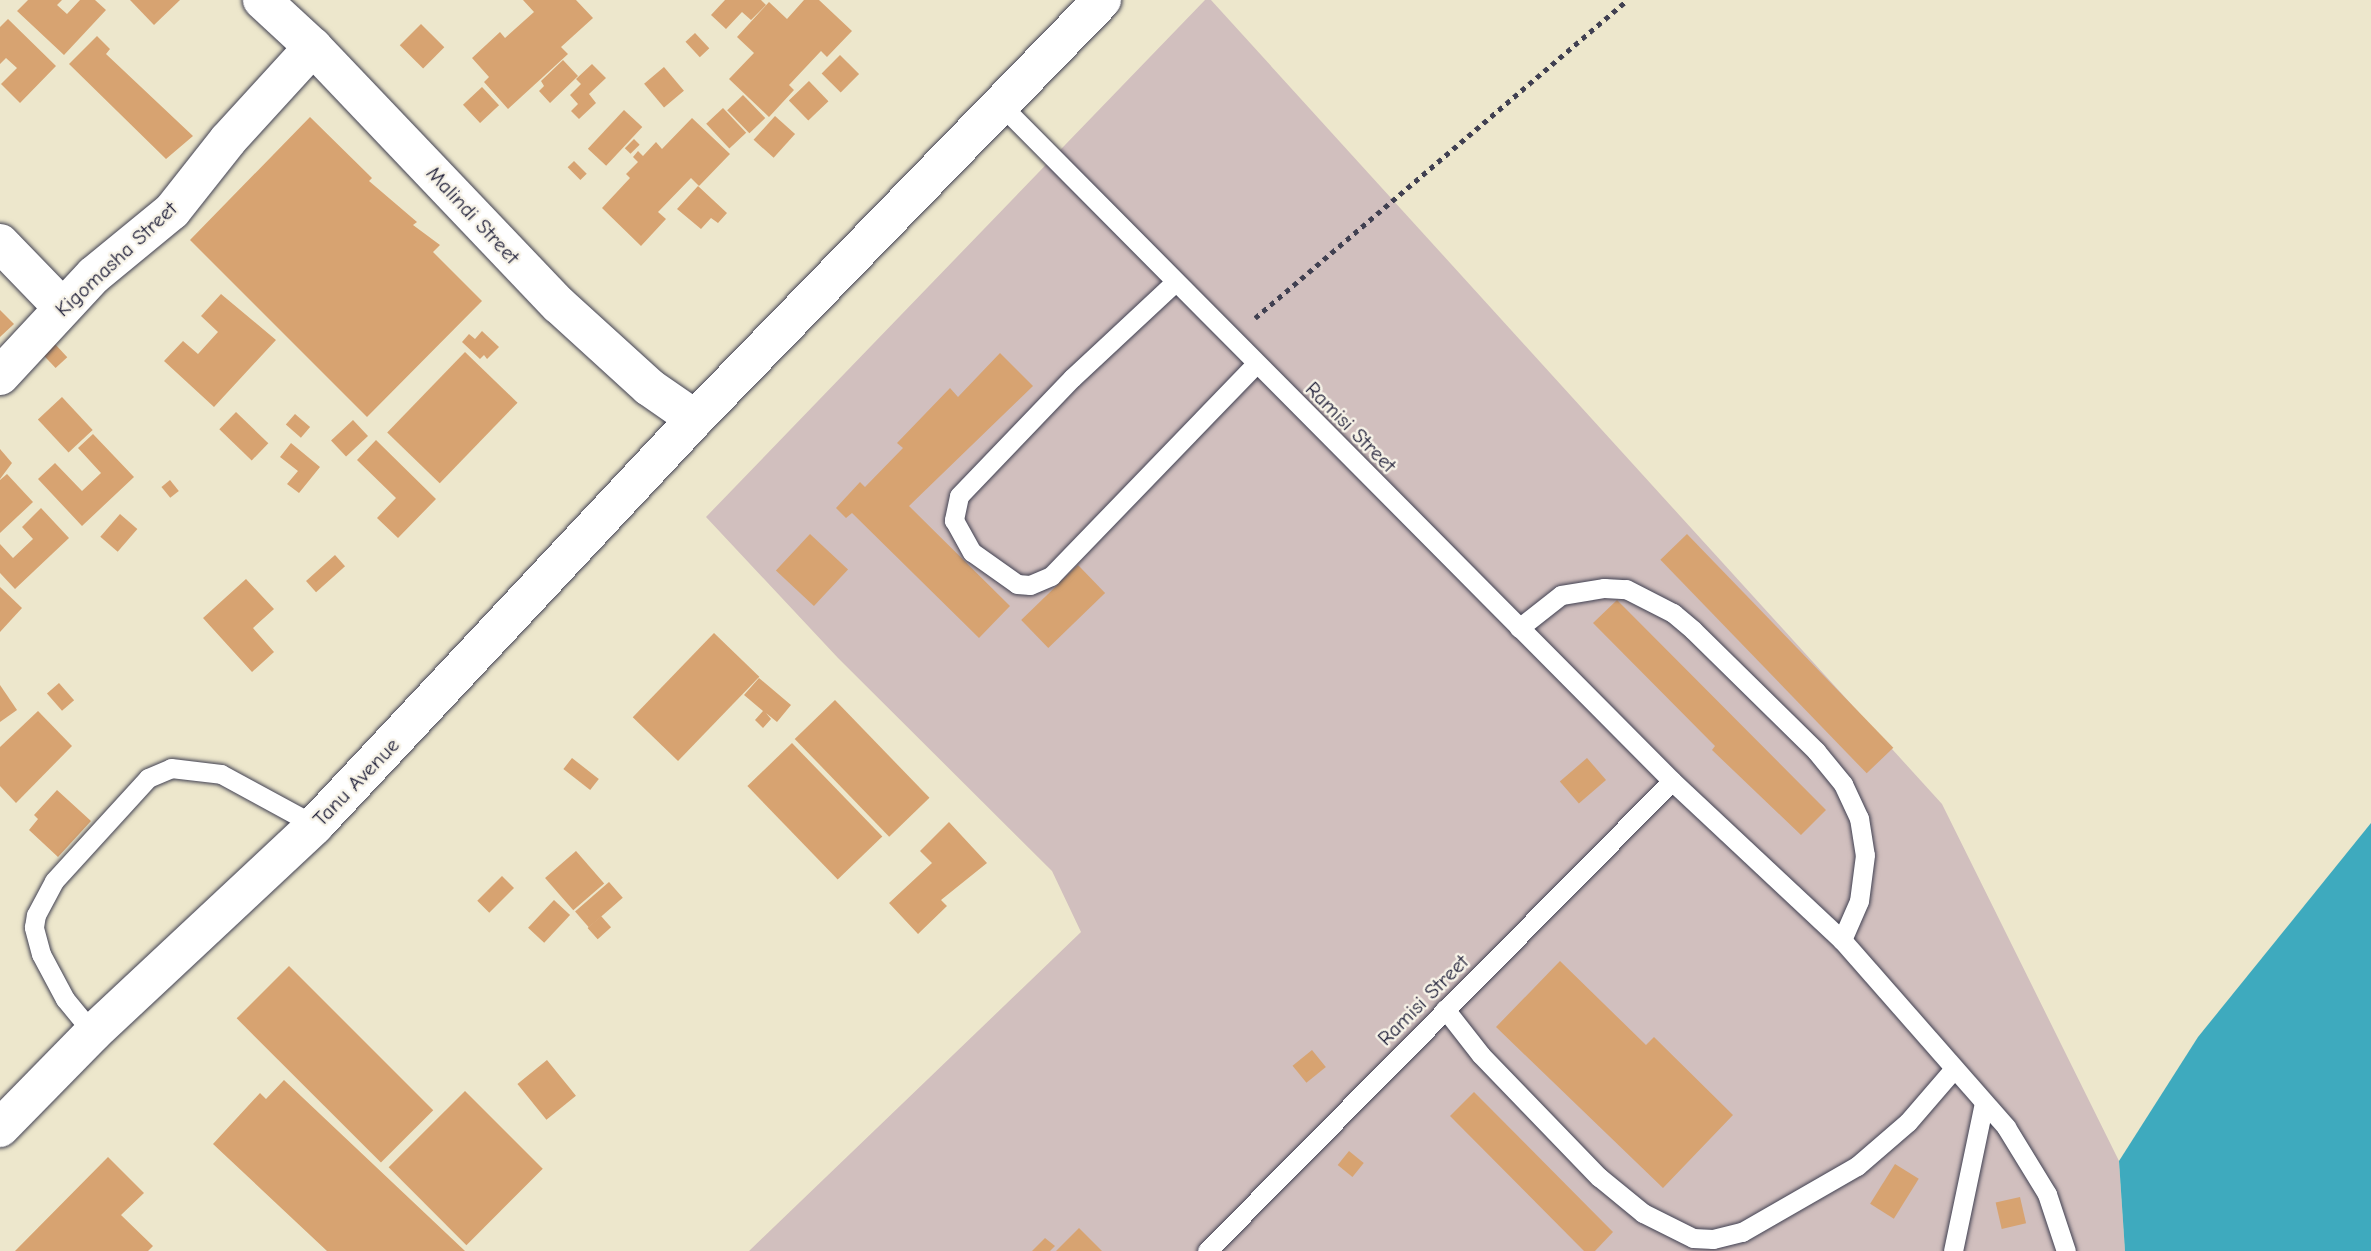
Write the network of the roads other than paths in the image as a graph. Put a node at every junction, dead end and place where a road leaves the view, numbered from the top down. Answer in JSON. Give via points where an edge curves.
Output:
{"nodes":[{"id":1,"x":262,"y":0,"type":"edge"},
{"id":2,"x":1102,"y":0,"type":"edge"},
{"id":3,"x":313,"y":47,"type":"junction"},
{"id":4,"x":1000,"y":104,"type":"junction"},
{"id":5,"x":0,"y":243,"type":"edge"},
{"id":6,"x":1174,"y":283,"type":"junction"},
{"id":7,"x":62,"y":307,"type":"junction"},
{"id":8,"x":1256,"y":364,"type":"junction"},
{"id":9,"x":0,"y":376,"type":"edge"},
{"id":10,"x":695,"y":419,"type":"junction"},
{"id":11,"x":1519,"y":628,"type":"junction"},
{"id":12,"x":1672,"y":781,"type":"junction"},
{"id":13,"x":315,"y":825,"type":"junction"},
{"id":14,"x":1842,"y":940,"type":"junction"},
{"id":15,"x":1445,"y":1009,"type":"junction"},
{"id":16,"x":93,"y":1033,"type":"junction"},
{"id":17,"x":1952,"y":1071,"type":"junction"},
{"id":18,"x":1984,"y":1104,"type":"junction"},
{"id":19,"x":0,"y":1128,"type":"edge"},
{"id":20,"x":1207,"y":1251,"type":"edge"},
{"id":21,"x":1953,"y":1251,"type":"edge"},
{"id":22,"x":2066,"y":1251,"type":"edge"}],
"edges":[{"from":1,"to":3,"type":"street","name":"Malindi Street"},
{"from":2,"to":4,"type":"street","name":"Tanu Avenue"},
{"from":3,"to":7,"type":"street","name":"Kigomasha Street","via":[[172,211]]},
{"from":3,"to":10,"type":"street","name":"Malindi Street","via":[[559,305],[649,387]]},
{"from":4,"to":6,"type":"lane","name":"Ramisi Street"},
{"from":4,"to":10,"type":"street","name":"Tanu Avenue"},
{"from":5,"to":7,"type":"street"},
{"from":6,"to":8,"type":"lane","name":"Ramisi Street"},
{"from":6,"to":8,"type":"lane","via":[[1072,378],[959,496],[954,520],[972,552],[1017,584],[1030,585],[1051,576]]},
{"from":7,"to":9,"type":"street","name":"Kigomasha Street"},
{"from":8,"to":11,"type":"lane","name":"Ramisi Street"},
{"from":10,"to":13,"type":"street","name":"Tanu Avenue"},
{"from":11,"to":12,"type":"lane","name":"Ramisi Street"},
{"from":11,"to":14,"type":"lane","via":[[1560,595],[1604,588],[1626,589],[1673,613],[1693,630],[1816,751],[1843,784],[1859,818],[1865,855],[1859,901]]},
{"from":12,"to":14,"type":"lane","name":"Ramisi Street"},
{"from":12,"to":15,"type":"lane","name":"Ramisi Street"},
{"from":13,"to":16,"type":"street","name":"Tanu Avenue"},
{"from":13,"to":16,"type":"lane","via":[[221,775],[171,768],[148,778],[54,881],[36,915],[34,927],[41,954],[65,999]]},
{"from":14,"to":17,"type":"lane","name":"Ramisi Street"},
{"from":15,"to":17,"type":"lane","via":[[1481,1055],[1600,1177],[1643,1213],[1693,1238],[1742,1232],[1857,1166],[1908,1122]]},
{"from":15,"to":20,"type":"lane","name":"Ramisi Street"},
{"from":16,"to":19,"type":"street","name":"Tanu Avenue"},
{"from":17,"to":18,"type":"lane","name":"Ramisi Street"},
{"from":18,"to":21,"type":"lane"},
{"from":18,"to":22,"type":"lane","name":"Ramisi Street","via":[[2006,1127],[2047,1194]]}]}
